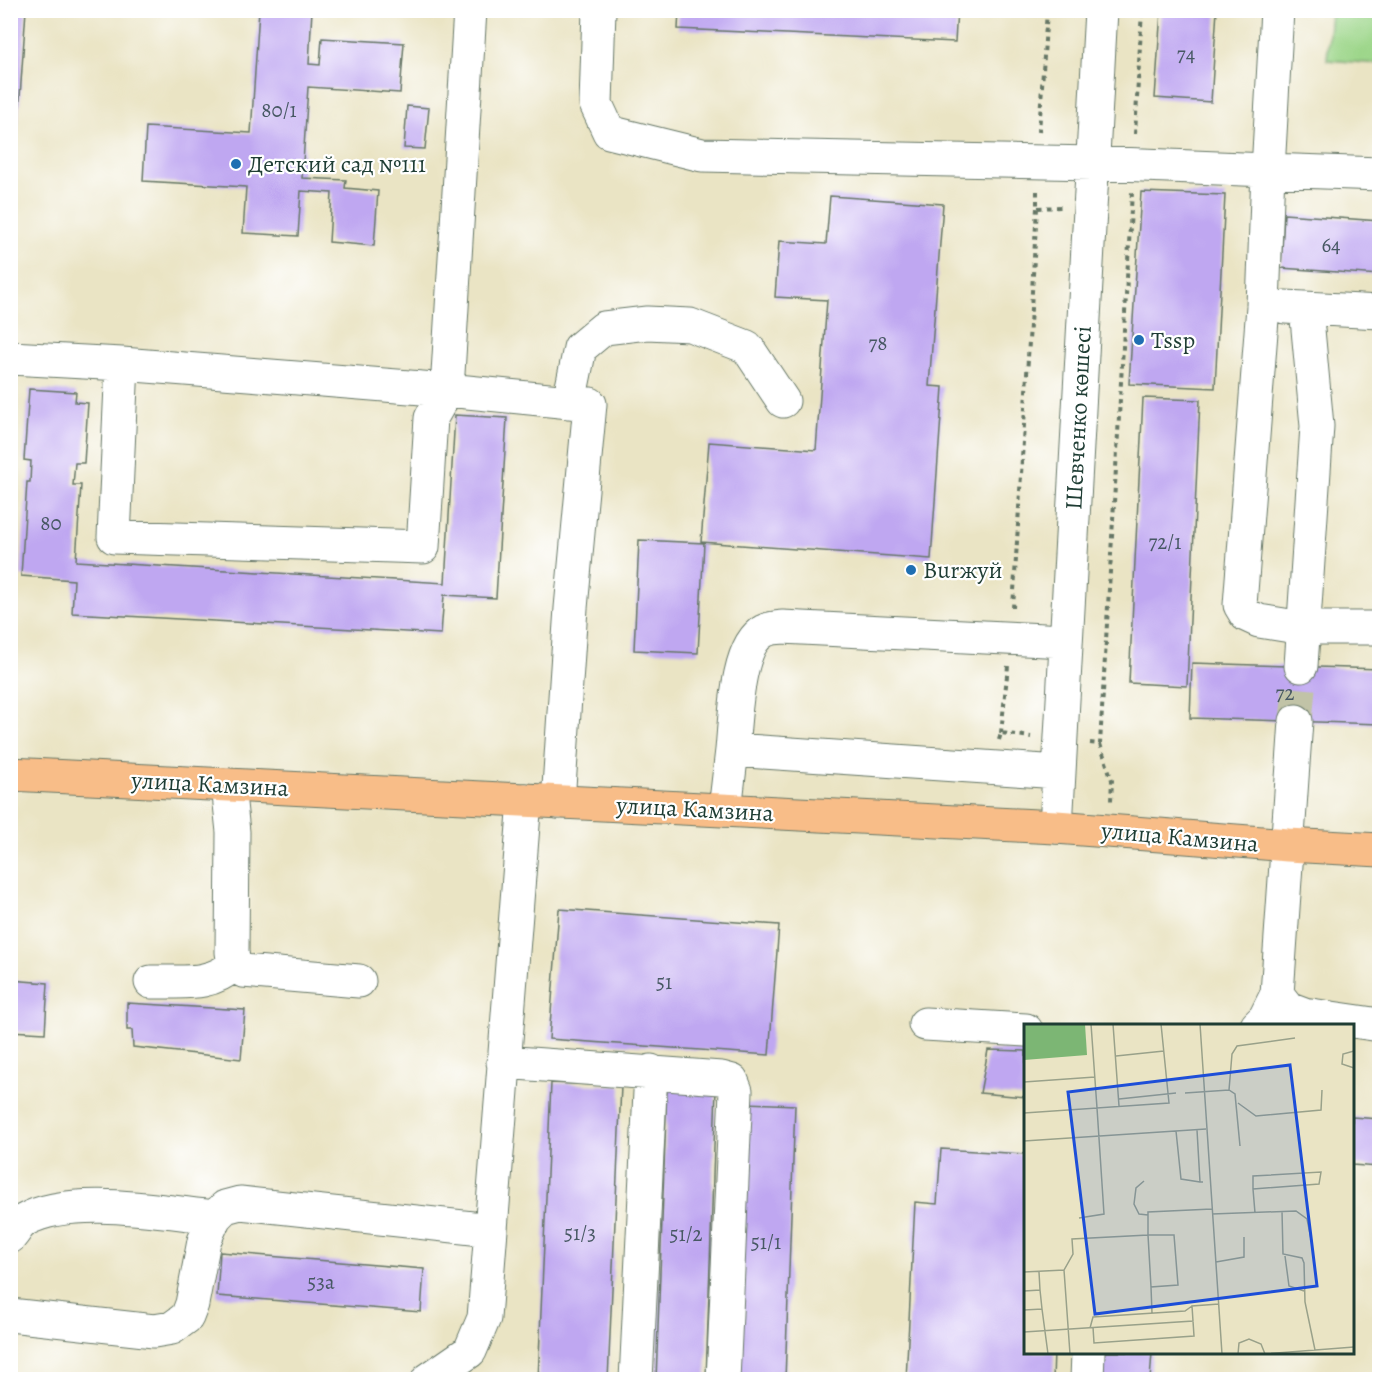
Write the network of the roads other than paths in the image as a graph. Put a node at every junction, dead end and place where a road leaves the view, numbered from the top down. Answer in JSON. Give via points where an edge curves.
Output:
{"nodes":[{"id":1,"x":470,"y":10,"type":"edge"},
{"id":2,"x":599,"y":10,"type":"edge"},
{"id":3,"x":1101,"y":10,"type":"edge"},
{"id":4,"x":1277,"y":10,"type":"edge"},
{"id":5,"x":1093,"y":163,"type":"junction"},
{"id":6,"x":1268,"y":170,"type":"junction"},
{"id":7,"x":1380,"y":174,"type":"edge"},
{"id":8,"x":1263,"y":306,"type":"junction"},
{"id":9,"x":1306,"y":308,"type":"junction"},
{"id":10,"x":1380,"y":312,"type":"edge"},
{"id":11,"x":10,"y":358,"type":"edge"},
{"id":12,"x":122,"y":364,"type":"junction"},
{"id":13,"x":447,"y":390,"type":"junction"},
{"id":14,"x":783,"y":401,"type":"dead end"},
{"id":15,"x":569,"y":402,"type":"junction"},
{"id":16,"x":1303,"y":628,"type":"junction"},
{"id":17,"x":1380,"y":628,"type":"edge"},
{"id":18,"x":1065,"y":641,"type":"junction"},
{"id":19,"x":1301,"y":666,"type":"tunnel mouth"},
{"id":20,"x":1296,"y":721,"type":"tunnel mouth"},
{"id":21,"x":732,"y":750,"type":"junction"},
{"id":22,"x":1059,"y":756,"type":"junction"},
{"id":23,"x":10,"y":774,"type":"edge"},
{"id":24,"x":228,"y":785,"type":"junction"},
{"id":25,"x":525,"y":800,"type":"junction"},
{"id":26,"x":558,"y":802,"type":"junction"},
{"id":27,"x":725,"y":810,"type":"junction"},
{"id":28,"x":1056,"y":826,"type":"junction"},
{"id":29,"x":1287,"y":845,"type":"junction"},
{"id":30,"x":1380,"y":850,"type":"edge"},
{"id":31,"x":234,"y":965,"type":"junction"},
{"id":32,"x":359,"y":981,"type":"dead end"},
{"id":33,"x":151,"y":982,"type":"dead end"},
{"id":34,"x":1277,"y":994,"type":"junction"},
{"id":35,"x":925,"y":1024,"type":"dead end"},
{"id":36,"x":1259,"y":1024,"type":"edge"},
{"id":37,"x":1380,"y":1025,"type":"edge"},
{"id":38,"x":1024,"y":1030,"type":"edge"},
{"id":39,"x":503,"y":1062,"type":"junction"},
{"id":40,"x":651,"y":1071,"type":"junction"},
{"id":41,"x":215,"y":1217,"type":"junction"},
{"id":42,"x":491,"y":1230,"type":"junction"},
{"id":43,"x":10,"y":1237,"type":"edge"},
{"id":44,"x":10,"y":1315,"type":"edge"},
{"id":45,"x":1088,"y":1354,"type":"edge"},
{"id":46,"x":428,"y":1380,"type":"edge"},
{"id":47,"x":636,"y":1380,"type":"edge"},
{"id":48,"x":723,"y":1380,"type":"edge"},
{"id":49,"x":1088,"y":1380,"type":"edge"}],
"edges":[{"from":1,"to":13,"type":"street"},
{"from":2,"to":5,"type":"street","via":[[596,104],[609,132],[702,155]]},
{"from":3,"to":5,"type":"street","name":"Шевченко көшесі"},
{"from":4,"to":6,"type":"street"},
{"from":5,"to":6,"type":"street"},
{"from":5,"to":18,"type":"street","name":"Шевченко көшесі"},
{"from":6,"to":7,"type":"street"},
{"from":6,"to":8,"type":"street"},
{"from":8,"to":9,"type":"street"},
{"from":8,"to":16,"type":"street","via":[[1240,605],[1246,615],[1259,621]]},
{"from":9,"to":10,"type":"street"},
{"from":9,"to":16,"type":"street","via":[[1317,426]]},
{"from":11,"to":12,"type":"street"},
{"from":12,"to":13,"type":"street"},
{"from":12,"to":13,"type":"street","via":[[114,537],[423,547],[431,418]]},
{"from":13,"to":15,"type":"street"},
{"from":14,"to":15,"type":"street","via":[[747,347],[690,325],[647,323],[604,328],[580,348]]},
{"from":15,"to":26,"type":"street","via":[[590,404]]},
{"from":16,"to":17,"type":"street"},
{"from":16,"to":19,"type":"street"},
{"from":18,"to":21,"type":"street","via":[[783,627],[763,631],[742,662]]},
{"from":18,"to":22,"type":"street","name":"Шевченко көшесі"},
{"from":20,"to":29,"type":"street"},
{"from":21,"to":22,"type":"street"},
{"from":21,"to":27,"type":"street"},
{"from":22,"to":28,"type":"street","name":"Шевченко көшесі"},
{"from":23,"to":24,"type":"main road","name":"улица Камзина"},
{"from":24,"to":25,"type":"main road","name":"улица Камзина"},
{"from":24,"to":31,"type":"street","via":[[233,832]]},
{"from":25,"to":26,"type":"main road","name":"улица Камзина"},
{"from":25,"to":39,"type":"street"},
{"from":26,"to":27,"type":"main road","name":"улица Камзина"},
{"from":27,"to":28,"type":"main road","name":"улица Камзина"},
{"from":28,"to":29,"type":"main road","name":"улица Камзина"},
{"from":29,"to":30,"type":"main road","name":"улица Камзина"},
{"from":29,"to":34,"type":"street"},
{"from":31,"to":32,"type":"street","via":[[243,971]]},
{"from":31,"to":33,"type":"street","via":[[207,981]]},
{"from":34,"to":36,"type":"street"},
{"from":34,"to":37,"type":"street","via":[[1288,1008],[1304,1014]]},
{"from":35,"to":38,"type":"street"},
{"from":39,"to":40,"type":"street"},
{"from":39,"to":42,"type":"street"},
{"from":40,"to":47,"type":"street"},
{"from":40,"to":48,"type":"street","via":[[721,1078],[732,1081],[736,1092]]},
{"from":41,"to":42,"type":"street","via":[[225,1207],[240,1203]]},
{"from":41,"to":43,"type":"street","via":[[88,1205],[47,1211],[23,1220]]},
{"from":41,"to":44,"type":"street","via":[[204,1241],[187,1317],[172,1328],[154,1331]]},
{"from":42,"to":46,"type":"street","via":[[484,1318],[470,1351]]},
{"from":45,"to":49,"type":"street"}]}
